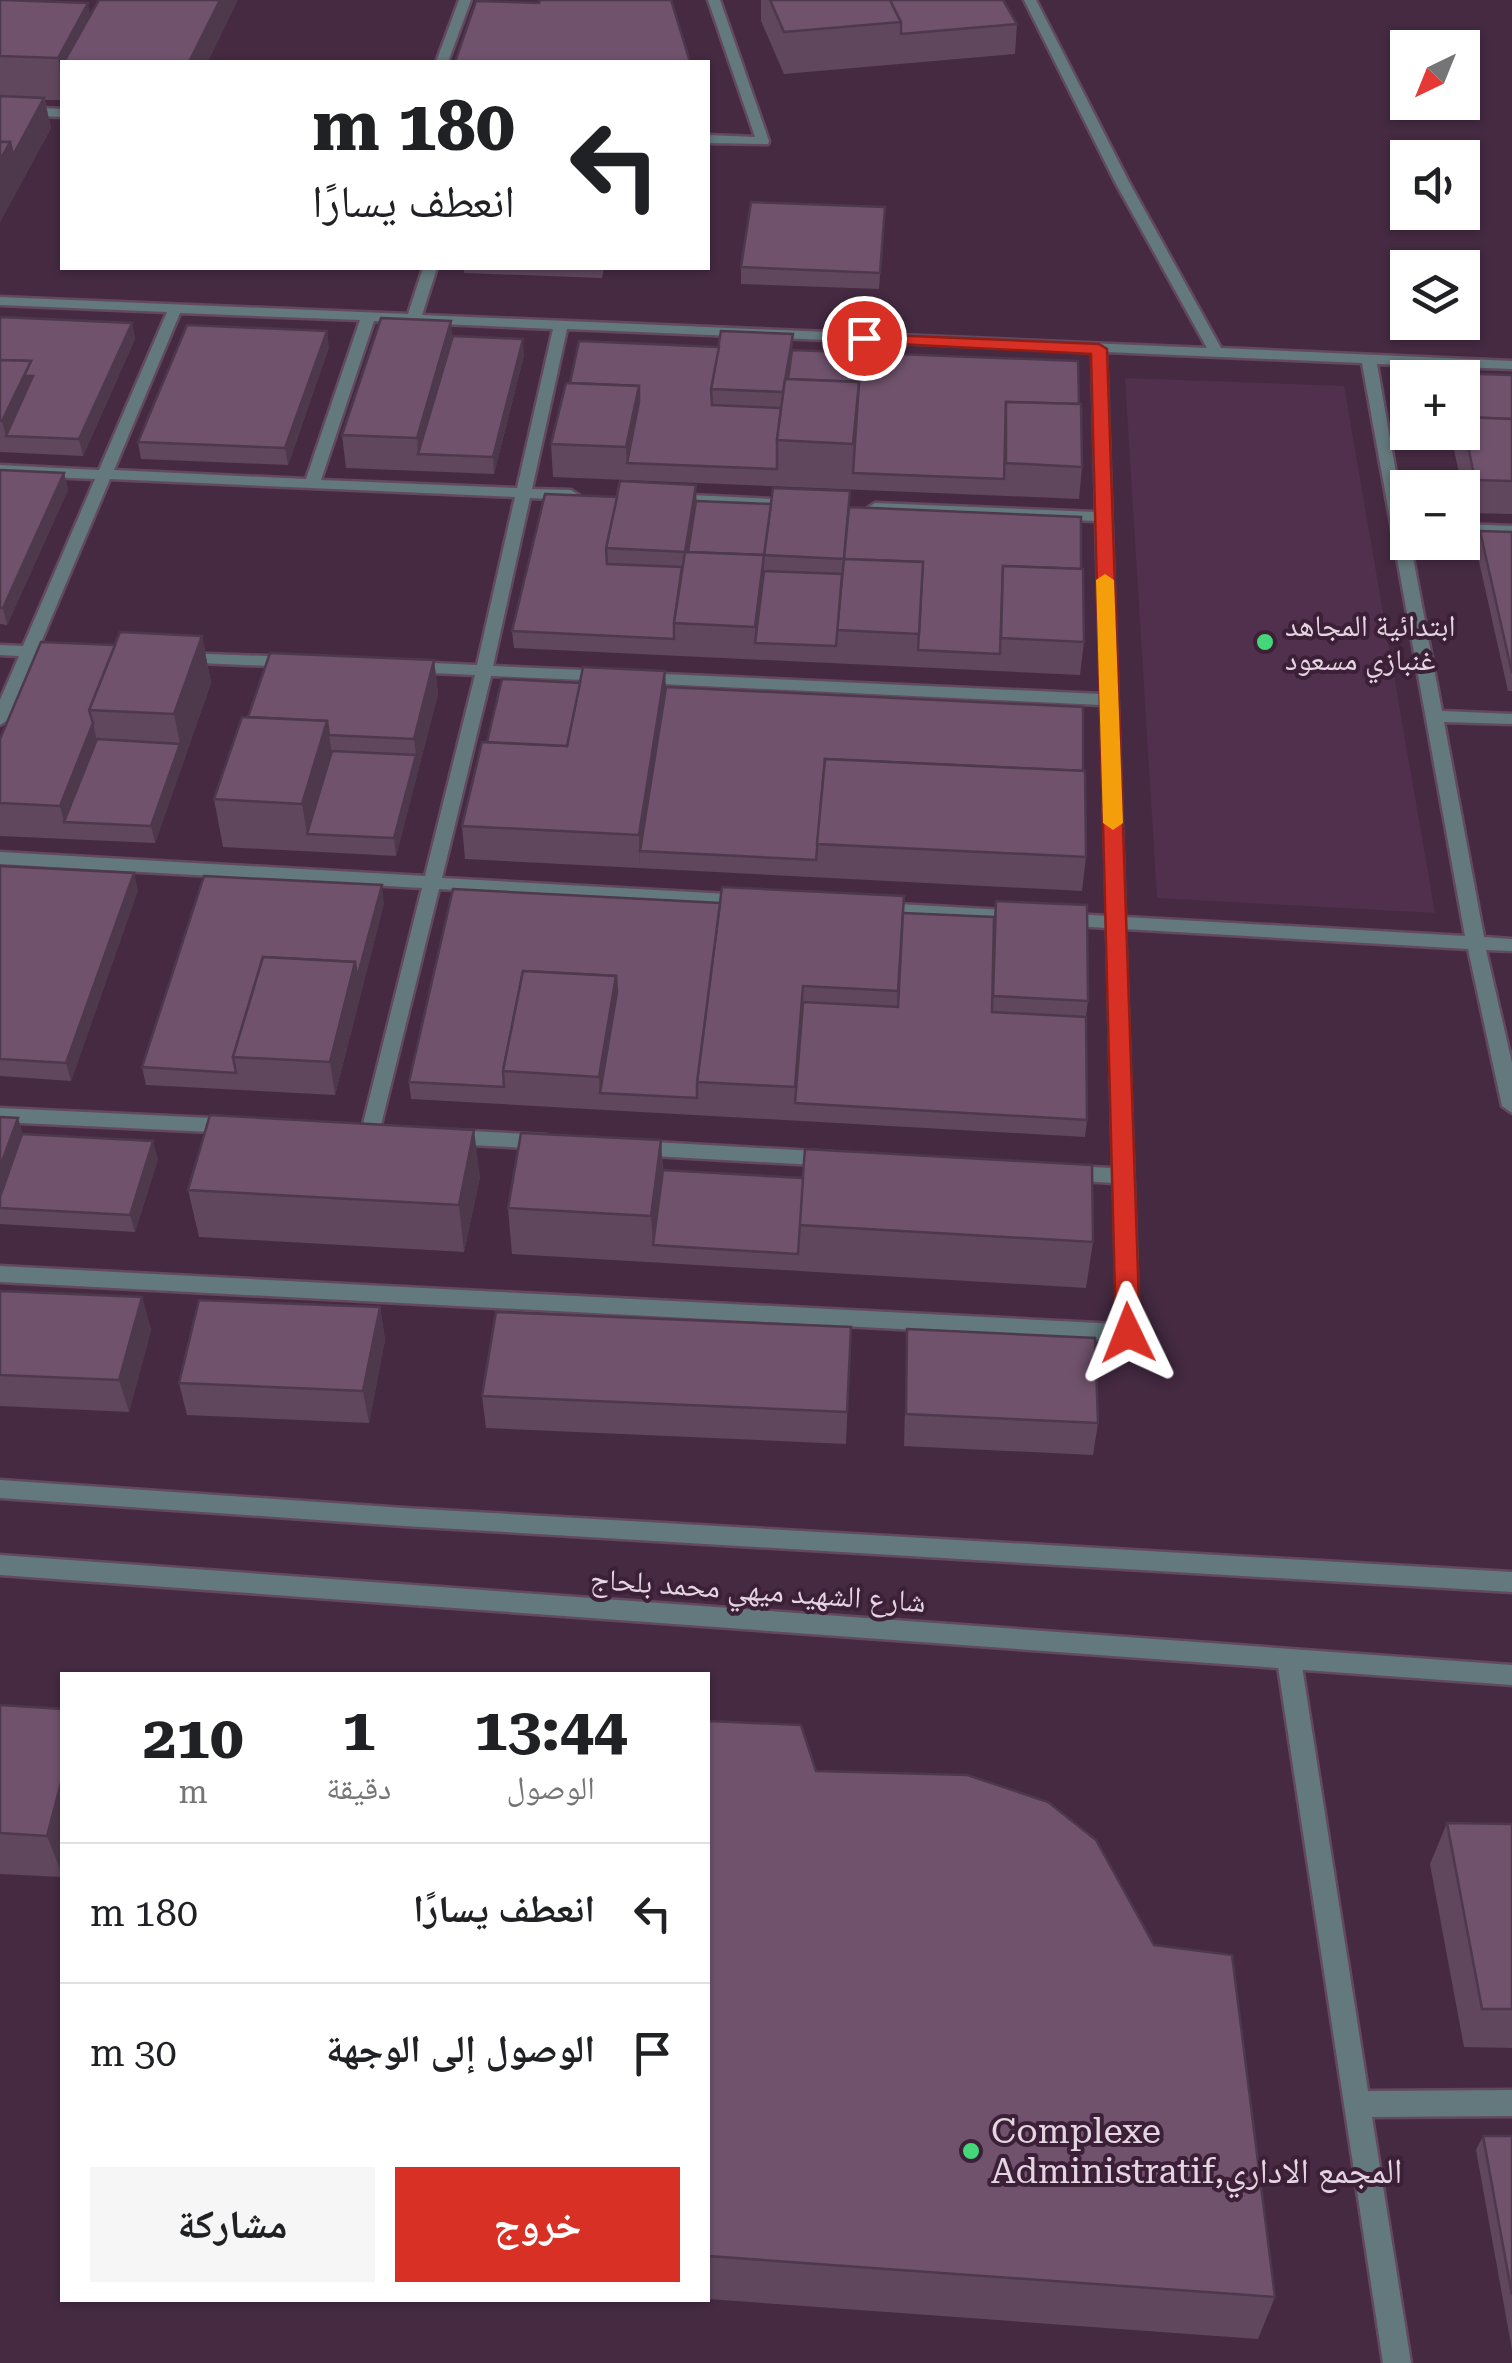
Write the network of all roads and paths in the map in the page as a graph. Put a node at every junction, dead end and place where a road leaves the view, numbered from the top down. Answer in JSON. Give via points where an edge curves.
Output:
{"nodes":[{"id":1,"x":464,"y":0,"type":"edge"},
{"id":2,"x":714,"y":0,"type":"edge"},
{"id":3,"x":1030,"y":0,"type":"edge"},
{"id":4,"x":443,"y":60,"type":"edge"},
{"id":5,"x":0,"y":110,"type":"edge"},
{"id":6,"x":60,"y":113,"type":"edge"},
{"id":7,"x":710,"y":139,"type":"edge"},
{"id":8,"x":429,"y":270,"type":"edge"},
{"id":9,"x":0,"y":301,"type":"edge"},
{"id":10,"x":175,"y":309,"type":"junction"},
{"id":11,"x":368,"y":315,"type":"junction"},
{"id":12,"x":414,"y":317,"type":"junction"},
{"id":13,"x":561,"y":324,"type":"junction"},
{"id":14,"x":1099,"y":349,"type":"junction"},
{"id":15,"x":1218,"y":355,"type":"junction"},
{"id":16,"x":1369,"y":360,"type":"junction"},
{"id":17,"x":1512,"y":365,"type":"edge"},
{"id":18,"x":0,"y":470,"type":"edge"},
{"id":19,"x":1391,"y":470,"type":"edge"},
{"id":20,"x":103,"y":475,"type":"junction"},
{"id":21,"x":312,"y":485,"type":"junction"},
{"id":22,"x":521,"y":493,"type":"junction"},
{"id":23,"x":579,"y":496,"type":"edge"},
{"id":24,"x":657,"y":499,"type":"edge"},
{"id":25,"x":812,"y":505,"type":"edge"},
{"id":26,"x":851,"y":507,"type":"edge"},
{"id":27,"x":1103,"y":518,"type":"junction"},
{"id":28,"x":1480,"y":530,"type":"edge"},
{"id":29,"x":1512,"y":531,"type":"edge"},
{"id":30,"x":1408,"y":560,"type":"edge"},
{"id":31,"x":0,"y":650,"type":"edge"},
{"id":32,"x":30,"y":652,"type":"junction"},
{"id":33,"x":89,"y":654,"type":"edge"},
{"id":34,"x":168,"y":657,"type":"edge"},
{"id":35,"x":306,"y":663,"type":"edge"},
{"id":36,"x":385,"y":666,"type":"edge"},
{"id":37,"x":484,"y":670,"type":"junction"},
{"id":38,"x":1109,"y":700,"type":"junction"},
{"id":39,"x":1434,"y":716,"type":"junction"},
{"id":40,"x":1512,"y":719,"type":"edge"},
{"id":41,"x":0,"y":720,"type":"edge"},
{"id":42,"x":0,"y":858,"type":"edge"},
{"id":43,"x":430,"y":884,"type":"junction"},
{"id":44,"x":763,"y":902,"type":"edge"},
{"id":45,"x":861,"y":908,"type":"edge"},
{"id":46,"x":1116,"y":922,"type":"junction"},
{"id":47,"x":1476,"y":944,"type":"junction"},
{"id":48,"x":1512,"y":945,"type":"edge"},
{"id":49,"x":1512,"y":1106,"type":"edge"},
{"id":50,"x":0,"y":1114,"type":"edge"},
{"id":51,"x":254,"y":1126,"type":"edge"},
{"id":52,"x":371,"y":1132,"type":"edge"},
{"id":53,"x":430,"y":1136,"type":"edge"},
{"id":54,"x":568,"y":1144,"type":"edge"},
{"id":55,"x":608,"y":1146,"type":"edge"},
{"id":56,"x":845,"y":1160,"type":"edge"},
{"id":57,"x":1043,"y":1172,"type":"edge"},
{"id":58,"x":1122,"y":1176,"type":"junction"},
{"id":59,"x":0,"y":1274,"type":"edge"},
{"id":60,"x":0,"y":1489,"type":"edge"},
{"id":61,"x":0,"y":1565,"type":"edge"},
{"id":62,"x":1512,"y":1582,"type":"edge"},
{"id":63,"x":1289,"y":1660,"type":"junction"},
{"id":64,"x":1512,"y":1675,"type":"edge"},
{"id":65,"x":1512,"y":2103,"type":"edge"},
{"id":66,"x":1357,"y":2104,"type":"junction"},
{"id":67,"x":1397,"y":2363,"type":"edge"}],
"edges":[{"from":1,"to":4,"type":"street"},
{"from":2,"to":7,"type":"street","via":[[763,141]]},
{"from":3,"to":15,"type":"street"},
{"from":5,"to":6,"type":"street"},
{"from":8,"to":12,"type":"street"},
{"from":9,"to":10,"type":"street"},
{"from":10,"to":11,"type":"street"},
{"from":10,"to":20,"type":"street"},
{"from":11,"to":12,"type":"street"},
{"from":11,"to":21,"type":"street"},
{"from":12,"to":13,"type":"street"},
{"from":13,"to":14,"type":"street"},
{"from":13,"to":22,"type":"street"},
{"from":14,"to":15,"type":"street"},
{"from":14,"to":27,"type":"street"},
{"from":15,"to":16,"type":"street"},
{"from":16,"to":17,"type":"street"},
{"from":16,"to":19,"type":"street"},
{"from":18,"to":20,"type":"street"},
{"from":20,"to":21,"type":"street"},
{"from":20,"to":32,"type":"street"},
{"from":21,"to":22,"type":"street"},
{"from":22,"to":23,"type":"street"},
{"from":22,"to":37,"type":"street"},
{"from":24,"to":25,"type":"street"},
{"from":26,"to":27,"type":"street"},
{"from":27,"to":38,"type":"street"},
{"from":28,"to":29,"type":"street"},
{"from":30,"to":39,"type":"street"},
{"from":31,"to":32,"type":"street"},
{"from":32,"to":33,"type":"street"},
{"from":32,"to":41,"type":"street"},
{"from":34,"to":35,"type":"street"},
{"from":36,"to":37,"type":"street"},
{"from":37,"to":38,"type":"street"},
{"from":37,"to":43,"type":"street"},
{"from":38,"to":46,"type":"street"},
{"from":39,"to":40,"type":"street"},
{"from":39,"to":47,"type":"street"},
{"from":42,"to":43,"type":"street"},
{"from":43,"to":44,"type":"street"},
{"from":43,"to":52,"type":"street"},
{"from":45,"to":46,"type":"street"},
{"from":46,"to":47,"type":"street"},
{"from":46,"to":58,"type":"street"},
{"from":47,"to":48,"type":"street"},
{"from":47,"to":49,"type":"street"},
{"from":50,"to":51,"type":"street"},
{"from":53,"to":54,"type":"street"},
{"from":55,"to":56,"type":"street"},
{"from":57,"to":58,"type":"street"},
{"from":58,"to":59,"type":"street","via":[[1128,1333]]},
{"from":60,"to":62,"type":"street","name":"شارع الشهيد ميهي محمد بلحاج"},
{"from":61,"to":63,"type":"street","name":"شارع الشهيد ميهي محمد بلحاج"},
{"from":63,"to":64,"type":"street","name":"شارع الشهيد ميهي محمد بلحاج"},
{"from":63,"to":66,"type":"street"},
{"from":65,"to":66,"type":"street"},
{"from":66,"to":67,"type":"street"}]}
